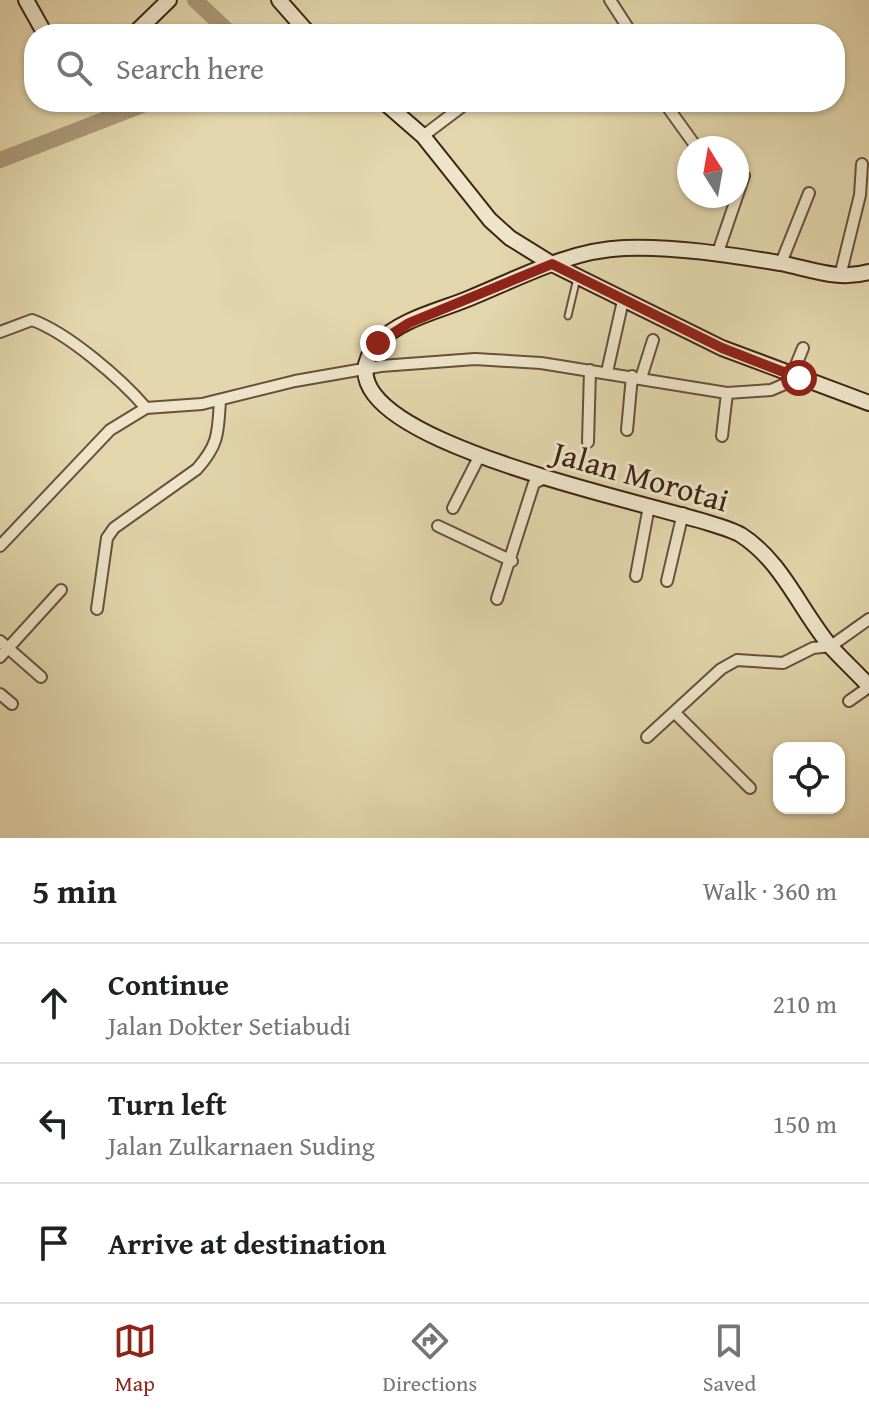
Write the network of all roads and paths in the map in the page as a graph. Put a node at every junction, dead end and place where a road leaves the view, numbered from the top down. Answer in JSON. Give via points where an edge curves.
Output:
{"nodes":[{"id":1,"x":26,"y":0,"type":"edge"},
{"id":2,"x":279,"y":0,"type":"edge"},
{"id":3,"x":610,"y":0,"type":"edge"},
{"id":4,"x":168,"y":2,"type":"edge"},
{"id":5,"x":39,"y":24,"type":"edge"},
{"id":6,"x":145,"y":24,"type":"edge"},
{"id":7,"x":300,"y":24,"type":"edge"},
{"id":8,"x":626,"y":24,"type":"edge"},
{"id":9,"x":395,"y":112,"type":"edge"},
{"id":10,"x":455,"y":112,"type":"edge"},
{"id":11,"x":671,"y":112,"type":"edge"},
{"id":12,"x":423,"y":136,"type":"junction"},
{"id":13,"x":688,"y":136,"type":"edge"},
{"id":14,"x":862,"y":164,"type":"dead end"},
{"id":15,"x":809,"y":193,"type":"dead end"},
{"id":16,"x":733,"y":208,"type":"edge"},
{"id":17,"x":717,"y":255,"type":"junction"},
{"id":18,"x":781,"y":263,"type":"junction"},
{"id":19,"x":552,"y":264,"type":"junction"},
{"id":20,"x":869,"y":272,"type":"edge"},
{"id":21,"x":840,"y":276,"type":"junction"},
{"id":22,"x":577,"y":278,"type":"junction"},
{"id":23,"x":622,"y":305,"type":"dead end"},
{"id":24,"x":568,"y":316,"type":"dead end"},
{"id":25,"x":0,"y":332,"type":"edge"},
{"id":26,"x":653,"y":340,"type":"dead end"},
{"id":27,"x":803,"y":348,"type":"dead end"},
{"id":28,"x":365,"y":369,"type":"junction"},
{"id":29,"x":590,"y":370,"type":"junction"},
{"id":30,"x":607,"y":372,"type":"junction"},
{"id":31,"x":796,"y":376,"type":"junction"},
{"id":32,"x":637,"y":377,"type":"junction"},
{"id":33,"x":727,"y":393,"type":"junction"},
{"id":34,"x":220,"y":400,"type":"junction"},
{"id":35,"x":869,"y":403,"type":"edge"},
{"id":36,"x":146,"y":408,"type":"junction"},
{"id":37,"x":627,"y":430,"type":"dead end"},
{"id":38,"x":722,"y":436,"type":"dead end"},
{"id":39,"x":588,"y":442,"type":"dead end"},
{"id":40,"x":480,"y":455,"type":"junction"},
{"id":41,"x":543,"y":479,"type":"junction"},
{"id":42,"x":649,"y":506,"type":"junction"},
{"id":43,"x":453,"y":508,"type":"dead end"},
{"id":44,"x":683,"y":513,"type":"junction"},
{"id":45,"x":438,"y":526,"type":"dead end"},
{"id":46,"x":0,"y":546,"type":"edge"},
{"id":47,"x":512,"y":561,"type":"junction"},
{"id":48,"x":636,"y":576,"type":"dead end"},
{"id":49,"x":667,"y":581,"type":"dead end"},
{"id":50,"x":61,"y":590,"type":"dead end"},
{"id":51,"x":497,"y":599,"type":"dead end"},
{"id":52,"x":97,"y":609,"type":"dead end"},
{"id":53,"x":869,"y":619,"type":"edge"},
{"id":54,"x":831,"y":646,"type":"junction"},
{"id":55,"x":3,"y":648,"type":"edge"},
{"id":56,"x":41,"y":677,"type":"dead end"},
{"id":57,"x":869,"y":687,"type":"edge"},
{"id":58,"x":0,"y":694,"type":"edge"},
{"id":59,"x":849,"y":701,"type":"dead end"},
{"id":60,"x":12,"y":704,"type":"dead end"},
{"id":61,"x":675,"y":713,"type":"junction"},
{"id":62,"x":647,"y":737,"type":"dead end"},
{"id":63,"x":750,"y":788,"type":"dead end"}],
"edges":[{"from":1,"to":5,"type":"street"},
{"from":2,"to":7,"type":"street"},
{"from":3,"to":8,"type":"street"},
{"from":4,"to":6,"type":"street"},
{"from":9,"to":12,"type":"street"},
{"from":10,"to":12,"type":"street"},
{"from":11,"to":13,"type":"street"},
{"from":12,"to":19,"type":"street","via":[[490,220]]},
{"from":14,"to":21,"type":"street","via":[[860,195]]},
{"from":15,"to":18,"type":"street"},
{"from":16,"to":17,"type":"street"},
{"from":17,"to":18,"type":"street"},
{"from":17,"to":19,"type":"street","via":[[625,248],[589,251]]},
{"from":18,"to":21,"type":"street"},
{"from":19,"to":22,"type":"street"},
{"from":19,"to":28,"type":"street","via":[[409,323],[378,343]]},
{"from":20,"to":21,"type":"street"},
{"from":22,"to":24,"type":"lane"},
{"from":22,"to":31,"type":"street","via":[[722,348]]},
{"from":23,"to":30,"type":"street"},
{"from":25,"to":36,"type":"street","via":[[32,320],[45,325],[106,369]]},
{"from":26,"to":32,"type":"street"},
{"from":27,"to":31,"type":"street"},
{"from":28,"to":29,"type":"street","via":[[475,359]]},
{"from":28,"to":34,"type":"street"},
{"from":28,"to":40,"type":"street","name":"Jalan Morotai","via":[[367,380],[397,416],[423,433]]},
{"from":29,"to":30,"type":"street"},
{"from":29,"to":39,"type":"street"},
{"from":30,"to":32,"type":"street"},
{"from":31,"to":33,"type":"street","via":[[771,390]]},
{"from":31,"to":35,"type":"street"},
{"from":32,"to":33,"type":"street"},
{"from":32,"to":37,"type":"street"},
{"from":33,"to":38,"type":"street"},
{"from":34,"to":36,"type":"street"},
{"from":34,"to":52,"type":"street","via":[[218,435],[206,459],[107,538]]},
{"from":36,"to":46,"type":"street","via":[[110,430]]},
{"from":40,"to":41,"type":"street","name":"Jalan Morotai"},
{"from":40,"to":43,"type":"street"},
{"from":41,"to":42,"type":"street","name":"Jalan Morotai"},
{"from":41,"to":47,"type":"street","via":[[534,483]]},
{"from":42,"to":44,"type":"street","name":"Jalan Morotai"},
{"from":42,"to":48,"type":"street"},
{"from":44,"to":49,"type":"street"},
{"from":44,"to":54,"type":"street","name":"Jalan Morotai","via":[[736,532],[766,553]]},
{"from":45,"to":47,"type":"street"},
{"from":47,"to":51,"type":"street"},
{"from":50,"to":55,"type":"street"},
{"from":53,"to":54,"type":"street"},
{"from":54,"to":57,"type":"street","name":"Jalan Morotai"},
{"from":54,"to":61,"type":"street","via":[[813,648],[783,663],[737,660]]},
{"from":55,"to":56,"type":"street"},
{"from":57,"to":59,"type":"street"},
{"from":58,"to":60,"type":"street"},
{"from":61,"to":62,"type":"street"},
{"from":61,"to":63,"type":"street"}]}
